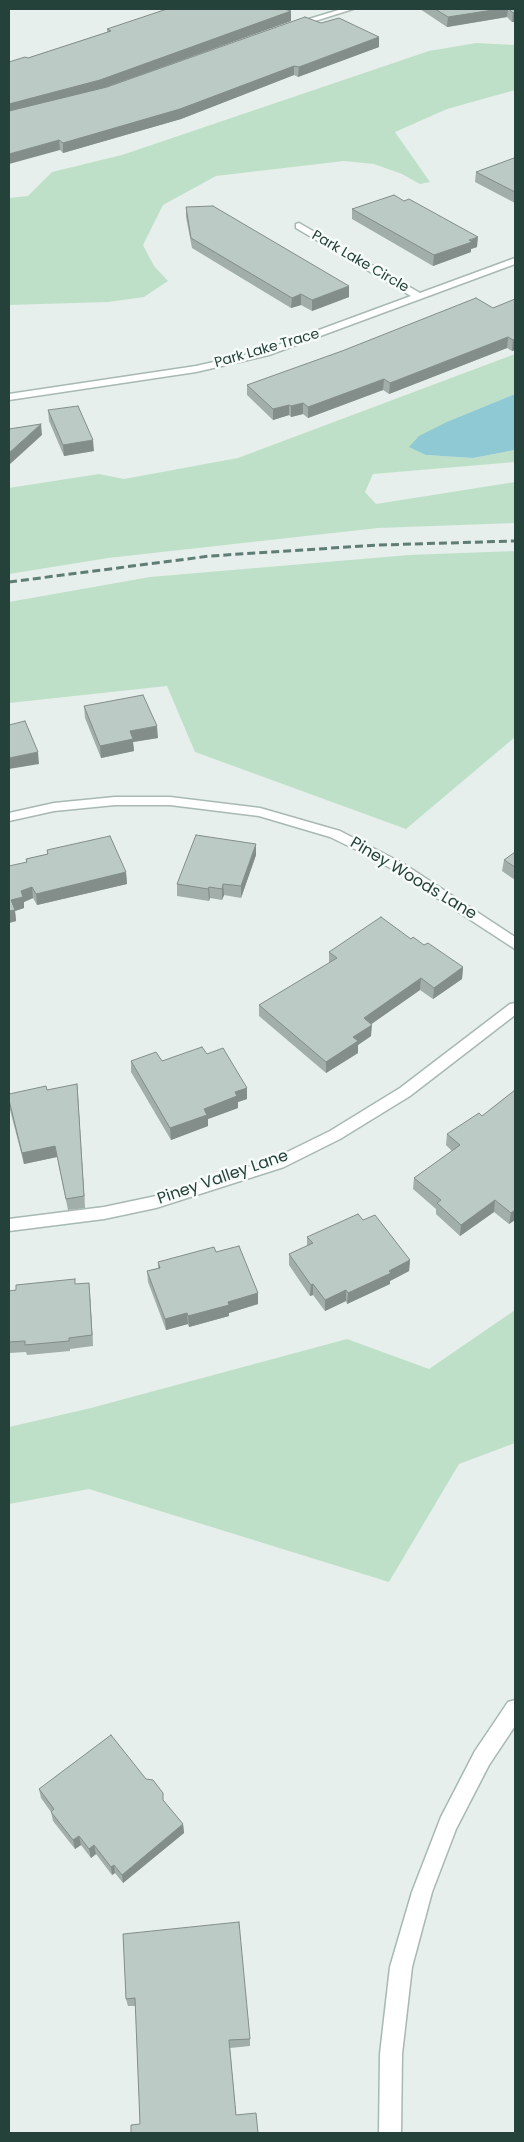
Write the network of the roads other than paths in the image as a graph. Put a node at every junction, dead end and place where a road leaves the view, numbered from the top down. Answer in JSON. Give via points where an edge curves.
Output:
{"nodes":[{"id":1,"x":349,"y":9,"type":"edge"},
{"id":2,"x":283,"y":28,"type":"edge"},
{"id":3,"x":299,"y":226,"type":"dead end"},
{"id":4,"x":515,"y":261,"type":"edge"},
{"id":5,"x":420,"y":297,"type":"junction"},
{"id":6,"x":9,"y":397,"type":"edge"},
{"id":7,"x":9,"y":817,"type":"edge"},
{"id":8,"x":515,"y":944,"type":"edge"},
{"id":9,"x":515,"y":1008,"type":"edge"},
{"id":10,"x":9,"y":1225,"type":"edge"},
{"id":11,"x":515,"y":1709,"type":"edge"},
{"id":12,"x":390,"y":2133,"type":"edge"}],
"edges":[{"from":1,"to":2,"type":"street","via":[[315,15]]},
{"from":3,"to":5,"type":"street","name":"Park Lake Circle"},
{"from":4,"to":5,"type":"street","name":"Park Lake Trace"},
{"from":5,"to":6,"type":"street","name":"Park Lake Trace","via":[[294,344],[234,360]]},
{"from":7,"to":8,"type":"street","name":"Piney Woods Lane","via":[[54,807],[115,801],[170,800],[260,812],[335,834],[366,849],[399,867]]},
{"from":9,"to":10,"type":"street","name":"Piney Valley Lane","via":[[404,1092],[335,1135],[278,1163],[156,1202],[104,1213]]},
{"from":11,"to":12,"type":"street","via":[[482,1758],[448,1824],[422,1892],[401,1967],[391,2054]]}]}
